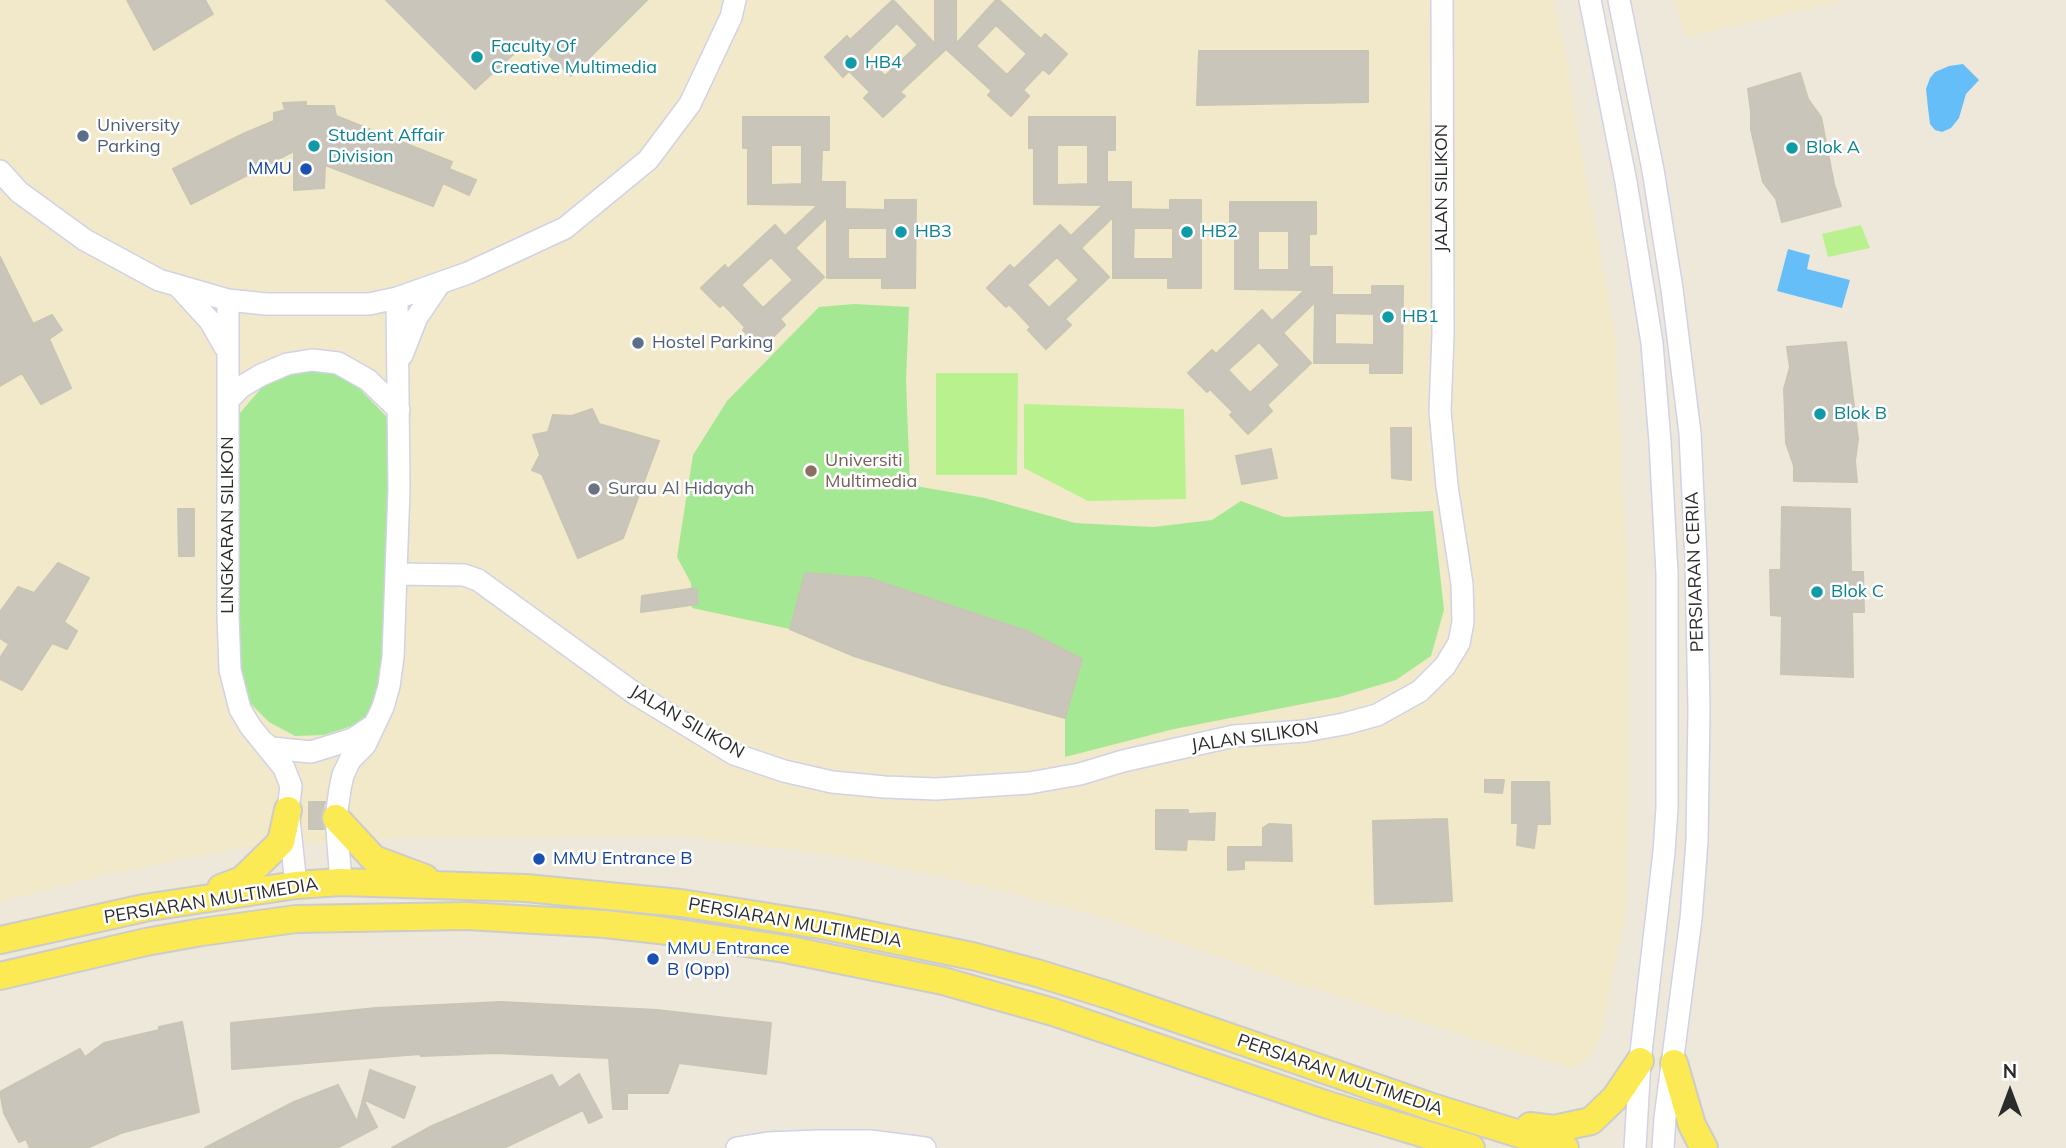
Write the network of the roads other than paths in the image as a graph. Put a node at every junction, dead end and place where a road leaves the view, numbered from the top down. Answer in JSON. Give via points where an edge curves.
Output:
{"nodes":[{"id":1,"x":735,"y":0,"type":"edge"},
{"id":2,"x":1442,"y":0,"type":"edge"},
{"id":3,"x":1590,"y":0,"type":"edge"},
{"id":4,"x":1619,"y":0,"type":"edge"},
{"id":5,"x":0,"y":171,"type":"edge"},
{"id":6,"x":440,"y":283,"type":"junction"},
{"id":7,"x":178,"y":286,"type":"junction"},
{"id":8,"x":397,"y":298,"type":"junction"},
{"id":9,"x":228,"y":300,"type":"junction"},
{"id":10,"x":226,"y":349,"type":"junction"},
{"id":11,"x":398,"y":363,"type":"junction"},
{"id":12,"x":229,"y":399,"type":"junction"},
{"id":13,"x":399,"y":410,"type":"junction"},
{"id":14,"x":397,"y":574,"type":"junction"},
{"id":15,"x":383,"y":707,"type":"junction"},
{"id":16,"x":263,"y":742,"type":"junction"},
{"id":17,"x":288,"y":810,"type":"junction"},
{"id":18,"x":336,"y":818,"type":"junction"},
{"id":19,"x":341,"y":882,"type":"junction"},
{"id":20,"x":296,"y":885,"type":"junction"},
{"id":21,"x":443,"y":885,"type":"junction"},
{"id":22,"x":169,"y":904,"type":"junction"},
{"id":23,"x":0,"y":940,"type":"edge"},
{"id":24,"x":0,"y":976,"type":"edge"},
{"id":25,"x":1640,"y":1061,"type":"junction"},
{"id":26,"x":1674,"y":1063,"type":"junction"},
{"id":27,"x":1432,"y":1107,"type":"junction"},
{"id":28,"x":1464,"y":1146,"type":"edge"},
{"id":29,"x":737,"y":1148,"type":"edge"},
{"id":30,"x":925,"y":1148,"type":"edge"},
{"id":31,"x":1565,"y":1148,"type":"edge"},
{"id":32,"x":1635,"y":1148,"type":"edge"},
{"id":33,"x":1663,"y":1148,"type":"edge"},
{"id":34,"x":1704,"y":1148,"type":"edge"}],
"edges":[{"from":1,"to":6,"type":"street","via":[[690,104],[648,160],[565,228]]},
{"from":2,"to":14,"type":"street","name":"JALAN SILIKON","via":[[1440,411],[1463,622],[1459,643],[1445,666],[1420,691],[1377,715],[1305,731],[1234,736],[1029,783],[936,789],[832,782],[734,754],[634,694],[478,580],[464,575]]},
{"from":3,"to":25,"type":"street","name":"PERSIARAN CERIA","via":[[1652,343],[1667,585],[1667,808]]},
{"from":4,"to":26,"type":"street","name":"PERSIARAN CERIA","via":[[1653,170],[1690,433],[1699,710],[1698,841]]},
{"from":5,"to":7,"type":"street","via":[[19,192],[85,240]]},
{"from":6,"to":8,"type":"street"},
{"from":6,"to":11,"type":"street","via":[[417,317]]},
{"from":7,"to":9,"type":"street"},
{"from":7,"to":10,"type":"street","via":[[210,321]]},
{"from":8,"to":9,"type":"street","via":[[319,305]]},
{"from":8,"to":11,"type":"street"},
{"from":9,"to":10,"type":"street","name":"LINGKARAN SILIKON"},
{"from":10,"to":12,"type":"street","name":"LINGKARAN SILIKON"},
{"from":11,"to":13,"type":"street"},
{"from":12,"to":13,"type":"street","via":[[261,375],[312,360],[338,363],[368,380]]},
{"from":12,"to":16,"type":"street","name":"LINGKARAN SILIKON","via":[[230,670],[240,709]]},
{"from":13,"to":14,"type":"street"},
{"from":14,"to":15,"type":"street","via":[[393,657]]},
{"from":15,"to":16,"type":"street","via":[[369,729],[334,746],[312,752],[271,748]]},
{"from":15,"to":18,"type":"street","via":[[365,745],[343,775]]},
{"from":16,"to":17,"type":"street","name":"LINGKARAN SILIKON","via":[[284,768],[291,786]]},
{"from":17,"to":20,"type":"street","name":"LINGKARAN SILIKON"},
{"from":17,"to":22,"type":"main road","via":[[281,842],[242,880]]},
{"from":18,"to":19,"type":"street"},
{"from":18,"to":21,"type":"main road","via":[[374,859]]},
{"from":19,"to":20,"type":"main road","name":"PERSIARAN MULTIMEDIA"},
{"from":19,"to":21,"type":"main road","name":"PERSIARAN MULTIMEDIA"},
{"from":20,"to":22,"type":"main road","name":"PERSIARAN MULTIMEDIA"},
{"from":21,"to":27,"type":"main road","name":"PERSIARAN MULTIMEDIA","via":[[681,903],[959,954],[1108,995]]},
{"from":22,"to":23,"type":"main road","name":"PERSIARAN MULTIMEDIA"},
{"from":24,"to":28,"type":"main road","name":"PERSIARAN MULTIMEDIA","via":[[146,942],[296,919],[466,916],[632,927],[772,947],[953,984],[1053,1012]]},
{"from":25,"to":27,"type":"main road","via":[[1599,1116],[1572,1127],[1554,1129]]},
{"from":25,"to":32,"type":"street","name":"PERSIARAN CERIA"},
{"from":26,"to":33,"type":"street","name":"PERSIARAN CERIA"},
{"from":26,"to":34,"type":"main road","via":[[1692,1125]]},
{"from":27,"to":31,"type":"main road","name":"PERSIARAN MULTIMEDIA"},
{"from":29,"to":30,"type":"street","via":[[870,1141]]}]}
